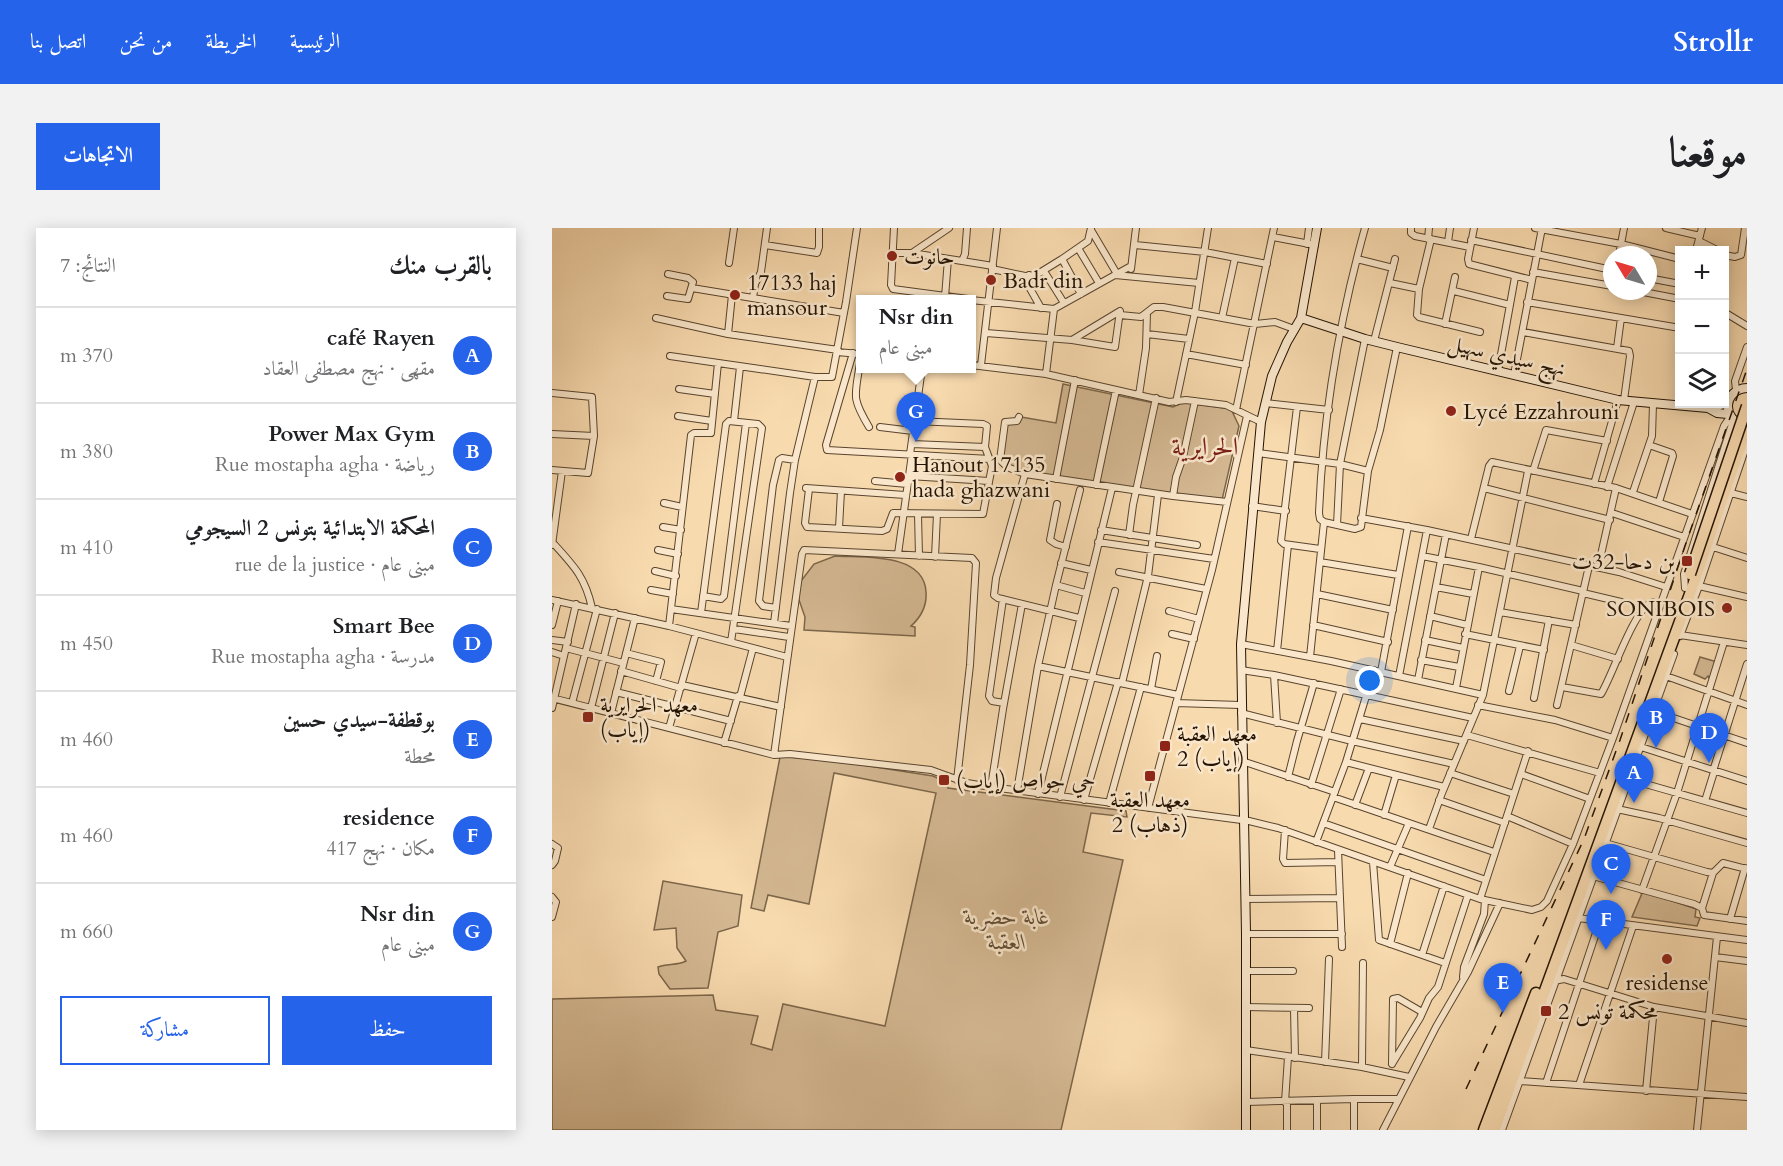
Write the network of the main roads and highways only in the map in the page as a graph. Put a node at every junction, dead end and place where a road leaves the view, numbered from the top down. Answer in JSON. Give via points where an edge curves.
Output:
{"nodes":[{"id":1,"x":1747,"y":406,"type":"edge"},
{"id":2,"x":1747,"y":426,"type":"edge"},
{"id":3,"x":1695,"y":578,"type":"junction"},
{"id":4,"x":1484,"y":1130,"type":"edge"},
{"id":5,"x":1494,"y":1130,"type":"edge"}],
"edges":[{"from":1,"to":3,"type":"highway","bridge":true},
{"from":2,"to":3,"type":"highway"},
{"from":3,"to":4,"type":"highway","via":[[1685,588]]},
{"from":3,"to":5,"type":"highway"}]}
